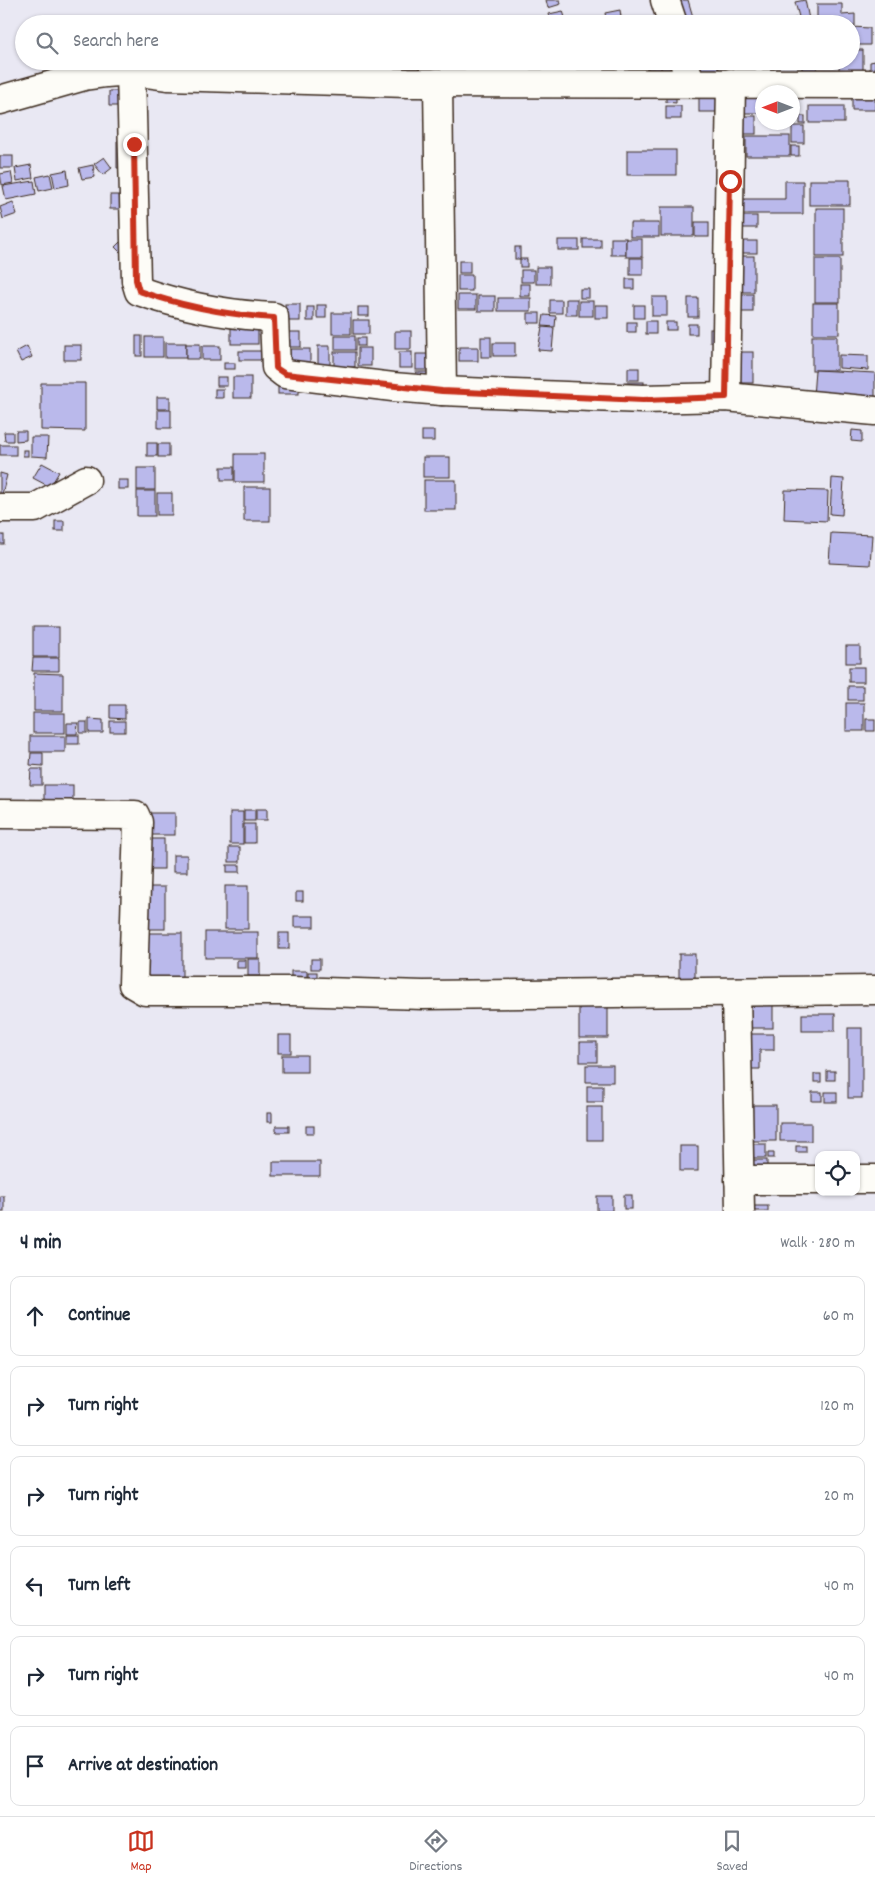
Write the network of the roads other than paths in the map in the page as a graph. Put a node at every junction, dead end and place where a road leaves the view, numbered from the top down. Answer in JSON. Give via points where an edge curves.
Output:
{"nodes":[{"id":1,"x":665,"y":0,"type":"edge"},
{"id":2,"x":670,"y":15,"type":"edge"},
{"id":3,"x":131,"y":72,"type":"junction"},
{"id":4,"x":687,"y":72,"type":"edge"},
{"id":5,"x":438,"y":83,"type":"junction"},
{"id":6,"x":731,"y":83,"type":"junction"},
{"id":7,"x":875,"y":84,"type":"edge"},
{"id":8,"x":0,"y":100,"type":"edge"},
{"id":9,"x":442,"y":391,"type":"junction"},
{"id":10,"x":726,"y":397,"type":"junction"},
{"id":11,"x":875,"y":411,"type":"edge"},
{"id":12,"x":86,"y":480,"type":"dead end"},
{"id":13,"x":0,"y":508,"type":"edge"},
{"id":14,"x":0,"y":814,"type":"edge"},
{"id":15,"x":875,"y":990,"type":"edge"},
{"id":16,"x":736,"y":992,"type":"junction"},
{"id":17,"x":875,"y":1179,"type":"edge"},
{"id":18,"x":739,"y":1180,"type":"junction"},
{"id":19,"x":815,"y":1180,"type":"edge"},
{"id":20,"x":860,"y":1180,"type":"edge"},
{"id":21,"x":740,"y":1211,"type":"edge"}],
"edges":[{"from":1,"to":2,"type":"street"},
{"from":3,"to":5,"type":"street","via":[[167,76]]},
{"from":3,"to":8,"type":"street","via":[[84,76]]},
{"from":3,"to":9,"type":"street","via":[[136,280],[139,291],[164,300],[274,318],[276,368],[285,374]]},
{"from":4,"to":5,"type":"street"},
{"from":4,"to":6,"type":"street"},
{"from":5,"to":9,"type":"street"},
{"from":6,"to":7,"type":"street"},
{"from":6,"to":10,"type":"street"},
{"from":9,"to":10,"type":"street","via":[[643,400]]},
{"from":10,"to":11,"type":"street"},
{"from":12,"to":13,"type":"street","via":[[35,508]]},
{"from":14,"to":16,"type":"street","via":[[135,815],[138,822],[133,984],[146,992],[290,991],[423,995]]},
{"from":15,"to":16,"type":"street"},
{"from":16,"to":18,"type":"street"},
{"from":17,"to":20,"type":"street"},
{"from":18,"to":19,"type":"street"},
{"from":18,"to":21,"type":"street"}]}
